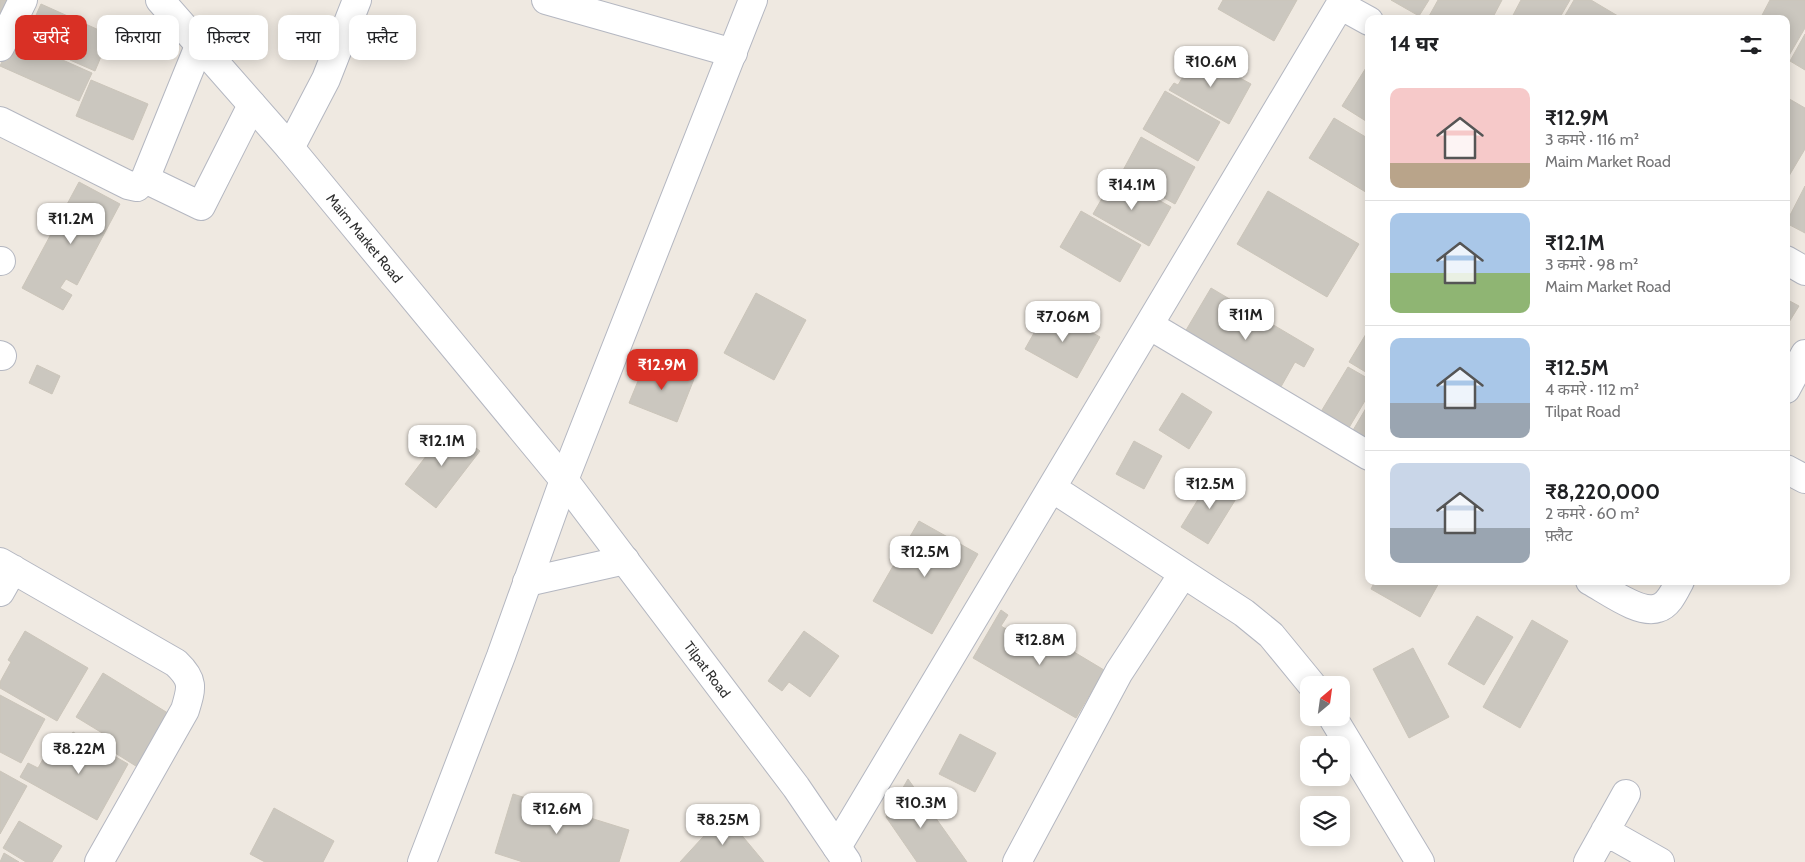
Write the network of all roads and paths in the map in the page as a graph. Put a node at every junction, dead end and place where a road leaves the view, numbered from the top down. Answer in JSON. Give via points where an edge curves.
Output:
{"nodes":[{"id":1,"x":24,"y":0,"type":"edge"},
{"id":2,"x":160,"y":0,"type":"edge"},
{"id":3,"x":357,"y":0,"type":"edge"},
{"id":4,"x":546,"y":0,"type":"edge"},
{"id":5,"x":753,"y":0,"type":"edge"},
{"id":6,"x":1342,"y":2,"type":"edge"},
{"id":7,"x":1365,"y":18,"type":"edge"},
{"id":8,"x":189,"y":34,"type":"edge"},
{"id":9,"x":0,"y":47,"type":"edge"},
{"id":10,"x":733,"y":53,"type":"junction"},
{"id":11,"x":193,"y":60,"type":"edge"},
{"id":12,"x":212,"y":60,"type":"edge"},
{"id":13,"x":252,"y":105,"type":"junction"},
{"id":14,"x":0,"y":121,"type":"edge"},
{"id":15,"x":290,"y":148,"type":"junction"},
{"id":16,"x":145,"y":179,"type":"junction"},
{"id":17,"x":1790,"y":262,"type":"edge"},
{"id":18,"x":1805,"y":271,"type":"edge"},
{"id":19,"x":1149,"y":325,"type":"junction"},
{"id":20,"x":1805,"y":354,"type":"edge"},
{"id":21,"x":1790,"y":382,"type":"edge"},
{"id":22,"x":1365,"y":454,"type":"edge"},
{"id":23,"x":1790,"y":471,"type":"edge"},
{"id":24,"x":1805,"y":479,"type":"edge"},
{"id":25,"x":564,"y":480,"type":"junction"},
{"id":26,"x":1052,"y":488,"type":"junction"},
{"id":27,"x":625,"y":560,"type":"junction"},
{"id":28,"x":6,"y":565,"type":"edge"},
{"id":29,"x":1183,"y":574,"type":"junction"},
{"id":30,"x":527,"y":582,"type":"junction"},
{"id":31,"x":1597,"y":585,"type":"edge"},
{"id":32,"x":1678,"y":585,"type":"edge"},
{"id":33,"x":0,"y":592,"type":"edge"},
{"id":34,"x":1305,"y":676,"type":"edge"},
{"id":35,"x":1338,"y":726,"type":"edge"},
{"id":36,"x":1626,"y":794,"type":"dead end"},
{"id":37,"x":1605,"y":831,"type":"junction"},
{"id":38,"x":842,"y":855,"type":"edge"},
{"id":39,"x":99,"y":862,"type":"edge"},
{"id":40,"x":422,"y":862,"type":"edge"},
{"id":41,"x":1017,"y":862,"type":"edge"},
{"id":42,"x":1420,"y":862,"type":"edge"},
{"id":43,"x":1588,"y":862,"type":"edge"},
{"id":44,"x":1660,"y":862,"type":"edge"}],
"edges":[{"from":1,"to":9,"type":"street"},
{"from":2,"to":8,"type":"street","name":"Maim Market Road"},
{"from":3,"to":15,"type":"street","via":[[326,78]]},
{"from":4,"to":10,"type":"street"},
{"from":5,"to":10,"type":"street"},
{"from":6,"to":7,"type":"street"},
{"from":6,"to":19,"type":"street"},
{"from":10,"to":25,"type":"street"},
{"from":11,"to":16,"type":"street"},
{"from":12,"to":13,"type":"street","name":"Maim Market Road"},
{"from":13,"to":15,"type":"street","name":"Maim Market Road"},
{"from":13,"to":16,"type":"street","via":[[201,206]]},
{"from":14,"to":16,"type":"street","via":[[128,184],[137,187]]},
{"from":15,"to":25,"type":"street","name":"Maim Market Road"},
{"from":17,"to":18,"type":"street"},
{"from":19,"to":22,"type":"street"},
{"from":19,"to":26,"type":"street"},
{"from":20,"to":21,"type":"street"},
{"from":23,"to":24,"type":"street"},
{"from":25,"to":27,"type":"street","name":"Tilpat Road"},
{"from":25,"to":30,"type":"street"},
{"from":26,"to":29,"type":"street"},
{"from":26,"to":38,"type":"street"},
{"from":27,"to":30,"type":"street"},
{"from":27,"to":38,"type":"street","name":"Tilpat Road","via":[[796,787]]},
{"from":28,"to":33,"type":"street"},
{"from":28,"to":39,"type":"street","via":[[176,663],[190,679],[191,691],[185,710]]},
{"from":29,"to":34,"type":"street","via":[[1244,613],[1271,635]]},
{"from":29,"to":41,"type":"street","via":[[1119,672]]},
{"from":30,"to":40,"type":"street"},
{"from":31,"to":32,"type":"street","via":[[1638,608],[1648,609],[1667,603]]},
{"from":35,"to":42,"type":"street"},
{"from":36,"to":37,"type":"street"},
{"from":37,"to":43,"type":"street"},
{"from":37,"to":44,"type":"street"}]}
